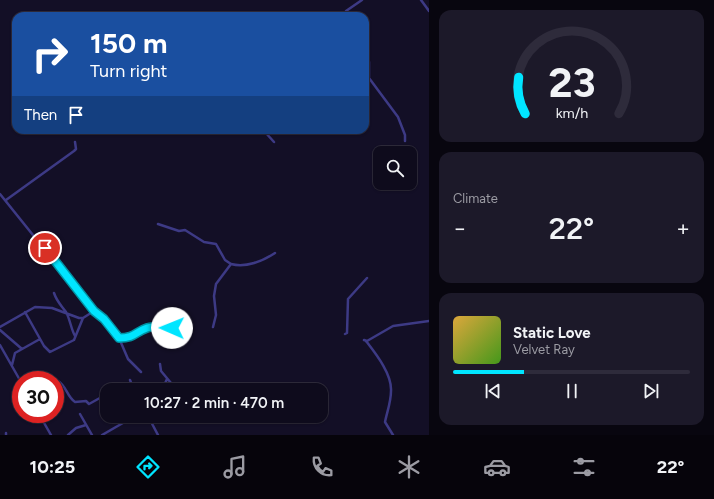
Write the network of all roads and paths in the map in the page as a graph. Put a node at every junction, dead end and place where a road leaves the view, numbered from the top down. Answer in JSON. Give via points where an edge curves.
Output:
{"nodes":[{"id":1,"x":362,"y":0,"type":"edge"},
{"id":2,"x":421,"y":0,"type":"edge"},
{"id":3,"x":346,"y":12,"type":"edge"},
{"id":4,"x":429,"y":12,"type":"edge"},
{"id":5,"x":369,"y":62,"type":"edge"},
{"id":6,"x":369,"y":78,"type":"edge"},
{"id":7,"x":369,"y":78,"type":"edge"},
{"id":8,"x":267,"y":134,"type":"edge"},
{"id":9,"x":405,"y":141,"type":"dead end"},
{"id":10,"x":75,"y":142,"type":"dead end"},
{"id":11,"x":274,"y":142,"type":"dead end"},
{"id":12,"x":0,"y":194,"type":"edge"},
{"id":13,"x":6,"y":200,"type":"junction"},
{"id":14,"x":158,"y":224,"type":"dead end"},
{"id":15,"x":275,"y":253,"type":"dead end"},
{"id":16,"x":231,"y":264,"type":"junction"},
{"id":17,"x":367,"y":278,"type":"dead end"},
{"id":18,"x":54,"y":293,"type":"dead end"},
{"id":19,"x":94,"y":311,"type":"junction"},
{"id":20,"x":25,"y":312,"type":"junction"},
{"id":21,"x":66,"y":312,"type":"junction"},
{"id":22,"x":84,"y":318,"type":"junction"},
{"id":23,"x":429,"y":321,"type":"edge"},
{"id":24,"x":0,"y":327,"type":"edge"},
{"id":25,"x":213,"y":327,"type":"dead end"},
{"id":26,"x":180,"y":329,"type":"dead end"},
{"id":27,"x":0,"y":330,"type":"edge"},
{"id":28,"x":345,"y":334,"type":"dead end"},
{"id":29,"x":75,"y":336,"type":"junction"},
{"id":30,"x":119,"y":338,"type":"junction"},
{"id":31,"x":40,"y":339,"type":"junction"},
{"id":32,"x":0,"y":345,"type":"edge"},
{"id":33,"x":22,"y":349,"type":"junction"},
{"id":34,"x":160,"y":364,"type":"dead end"},
{"id":35,"x":12,"y":365,"type":"junction"},
{"id":36,"x":15,"y":371,"type":"edge"},
{"id":37,"x":141,"y":372,"type":"dead end"},
{"id":38,"x":167,"y":379,"type":"junction"},
{"id":39,"x":130,"y":380,"type":"dead end"},
{"id":40,"x":131,"y":383,"type":"edge"},
{"id":41,"x":165,"y":383,"type":"edge"},
{"id":42,"x":171,"y":383,"type":"edge"},
{"id":43,"x":64,"y":386,"type":"edge"},
{"id":44,"x":100,"y":398,"type":"edge"},
{"id":45,"x":80,"y":414,"type":"dead end"},
{"id":46,"x":44,"y":423,"type":"edge"},
{"id":47,"x":123,"y":423,"type":"edge"},
{"id":48,"x":152,"y":423,"type":"edge"},
{"id":49,"x":86,"y":425,"type":"junction"},
{"id":50,"x":51,"y":435,"type":"edge"},
{"id":51,"x":68,"y":435,"type":"edge"},
{"id":52,"x":92,"y":435,"type":"edge"},
{"id":53,"x":102,"y":435,"type":"edge"},
{"id":54,"x":158,"y":435,"type":"edge"},
{"id":55,"x":393,"y":435,"type":"edge"}],
"edges":[{"from":1,"to":3,"type":"street"},
{"from":2,"to":4,"type":"street"},
{"from":5,"to":6,"type":"street"},
{"from":7,"to":9,"type":"street","via":[[398,117]]},
{"from":8,"to":11,"type":"street"},
{"from":10,"to":13,"type":"street","via":[[74,151]]},
{"from":12,"to":13,"type":"street"},
{"from":13,"to":19,"type":"street"},
{"from":14,"to":16,"type":"street","via":[[179,231],[185,230],[204,242],[216,244],[225,260]]},
{"from":15,"to":16,"type":"street","via":[[249,264]]},
{"from":16,"to":25,"type":"street","via":[[216,284],[216,314]]},
{"from":17,"to":28,"type":"street","via":[[348,299]]},
{"from":18,"to":21,"type":"street","via":[[58,304]]},
{"from":19,"to":22,"type":"street"},
{"from":19,"to":30,"type":"street"},
{"from":20,"to":21,"type":"street","via":[[41,307]]},
{"from":20,"to":24,"type":"street"},
{"from":20,"to":31,"type":"street"},
{"from":21,"to":22,"type":"street","via":[[74,317]]},
{"from":21,"to":29,"type":"street"},
{"from":22,"to":29,"type":"street"},
{"from":23,"to":55,"type":"street","via":[[393,326],[365,340],[377,356],[392,390],[386,422]]},
{"from":26,"to":30,"type":"street","via":[[163,324],[158,328],[146,328],[131,337]]},
{"from":27,"to":33,"type":"street"},
{"from":29,"to":31,"type":"street","via":[[74,340],[50,352]]},
{"from":30,"to":37,"type":"street","via":[[128,359]]},
{"from":31,"to":33,"type":"street"},
{"from":32,"to":35,"type":"street"},
{"from":33,"to":35,"type":"street","via":[[15,354]]},
{"from":34,"to":38,"type":"street","via":[[161,371]]},
{"from":35,"to":36,"type":"street"},
{"from":38,"to":41,"type":"street"},
{"from":38,"to":42,"type":"street"},
{"from":39,"to":40,"type":"street"},
{"from":43,"to":44,"type":"street","via":[[75,402],[86,401],[89,404]]},
{"from":45,"to":49,"type":"street"},
{"from":46,"to":50,"type":"street"},
{"from":47,"to":53,"type":"street"},
{"from":48,"to":54,"type":"street"},
{"from":49,"to":51,"type":"street","via":[[76,428]]},
{"from":49,"to":52,"type":"street"}]}
